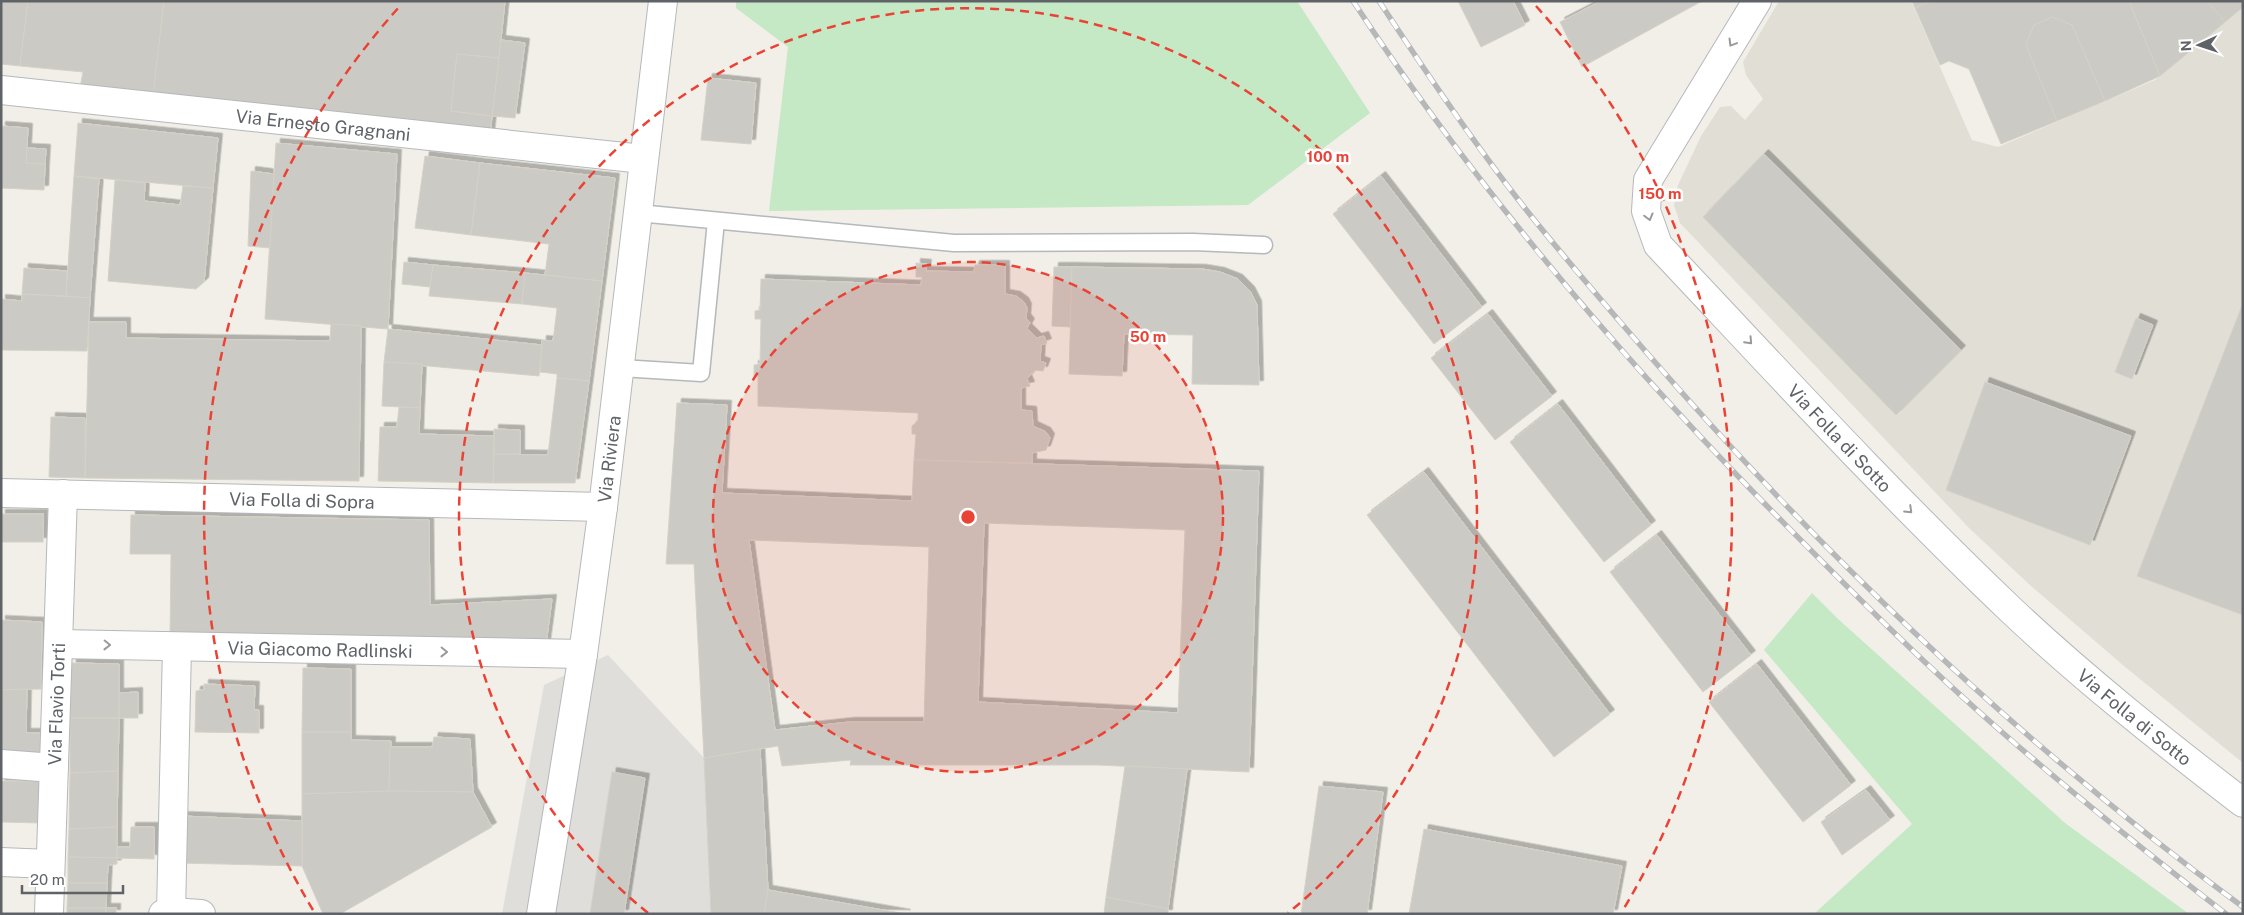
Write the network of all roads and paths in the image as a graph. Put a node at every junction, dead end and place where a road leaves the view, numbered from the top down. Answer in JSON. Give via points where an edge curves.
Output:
{"nodes":[{"id":1,"x":663,"y":1,"type":"edge"},
{"id":2,"x":1757,"y":1,"type":"edge"},
{"id":3,"x":1,"y":90,"type":"edge"},
{"id":4,"x":643,"y":159,"type":"junction"},
{"id":5,"x":638,"y":213,"type":"junction"},
{"id":6,"x":716,"y":220,"type":"junction"},
{"id":7,"x":1264,"y":245,"type":"dead end"},
{"id":8,"x":621,"y":368,"type":"junction"},
{"id":9,"x":1,"y":493,"type":"edge"},
{"id":10,"x":63,"y":494,"type":"junction"},
{"id":11,"x":603,"y":507,"type":"junction"},
{"id":12,"x":58,"y":644,"type":"junction"},
{"id":13,"x":177,"y":647,"type":"junction"},
{"id":14,"x":583,"y":654,"type":"junction"},
{"id":15,"x":1,"y":764,"type":"edge"},
{"id":16,"x":54,"y":768,"type":"junction"},
{"id":17,"x":2243,"y":802,"type":"edge"},
{"id":18,"x":1,"y":862,"type":"edge"},
{"id":19,"x":50,"y":864,"type":"junction"},
{"id":20,"x":167,"y":913,"type":"edge"},
{"id":21,"x":49,"y":914,"type":"edge"},
{"id":22,"x":201,"y":914,"type":"edge"},
{"id":23,"x":540,"y":914,"type":"edge"}],
"edges":[{"from":1,"to":4,"type":"street","name":"Via Riviera"},
{"from":2,"to":17,"type":"street","name":"Via Folla di Sotto","one_way":true,"via":[[1648,180],[1646,212],[1658,244],[1880,481],[2012,611],[2088,678]]},
{"from":3,"to":4,"type":"street","name":"Via Ernesto Gragnani"},
{"from":4,"to":5,"type":"street","name":"Via Riviera"},
{"from":5,"to":6,"type":"lane"},
{"from":5,"to":8,"type":"street","name":"Via Riviera"},
{"from":6,"to":7,"type":"lane","via":[[954,243],[1193,242]]},
{"from":6,"to":8,"type":"lane","via":[[701,373]]},
{"from":8,"to":11,"type":"street","name":"Via Riviera"},
{"from":9,"to":10,"type":"street","name":"Via Folla di Sopra"},
{"from":10,"to":11,"type":"street","name":"Via Folla di Sopra"},
{"from":10,"to":12,"type":"street","name":"Via Flavio Torti"},
{"from":11,"to":14,"type":"street","name":"Via Riviera"},
{"from":12,"to":13,"type":"street","name":"Via Giacomo Radlinski","one_way":true},
{"from":12,"to":16,"type":"street","name":"Via Flavio Torti"},
{"from":13,"to":14,"type":"street","name":"Via Giacomo Radlinski","one_way":true},
{"from":13,"to":20,"type":"street"},
{"from":14,"to":23,"type":"street","name":"Via Riviera"},
{"from":15,"to":16,"type":"street"},
{"from":16,"to":19,"type":"street","name":"Via Flavio Torti"},
{"from":18,"to":19,"type":"street"},
{"from":19,"to":21,"type":"street","name":"Via Flavio Torti"},
{"from":20,"to":22,"type":"street"}]}
